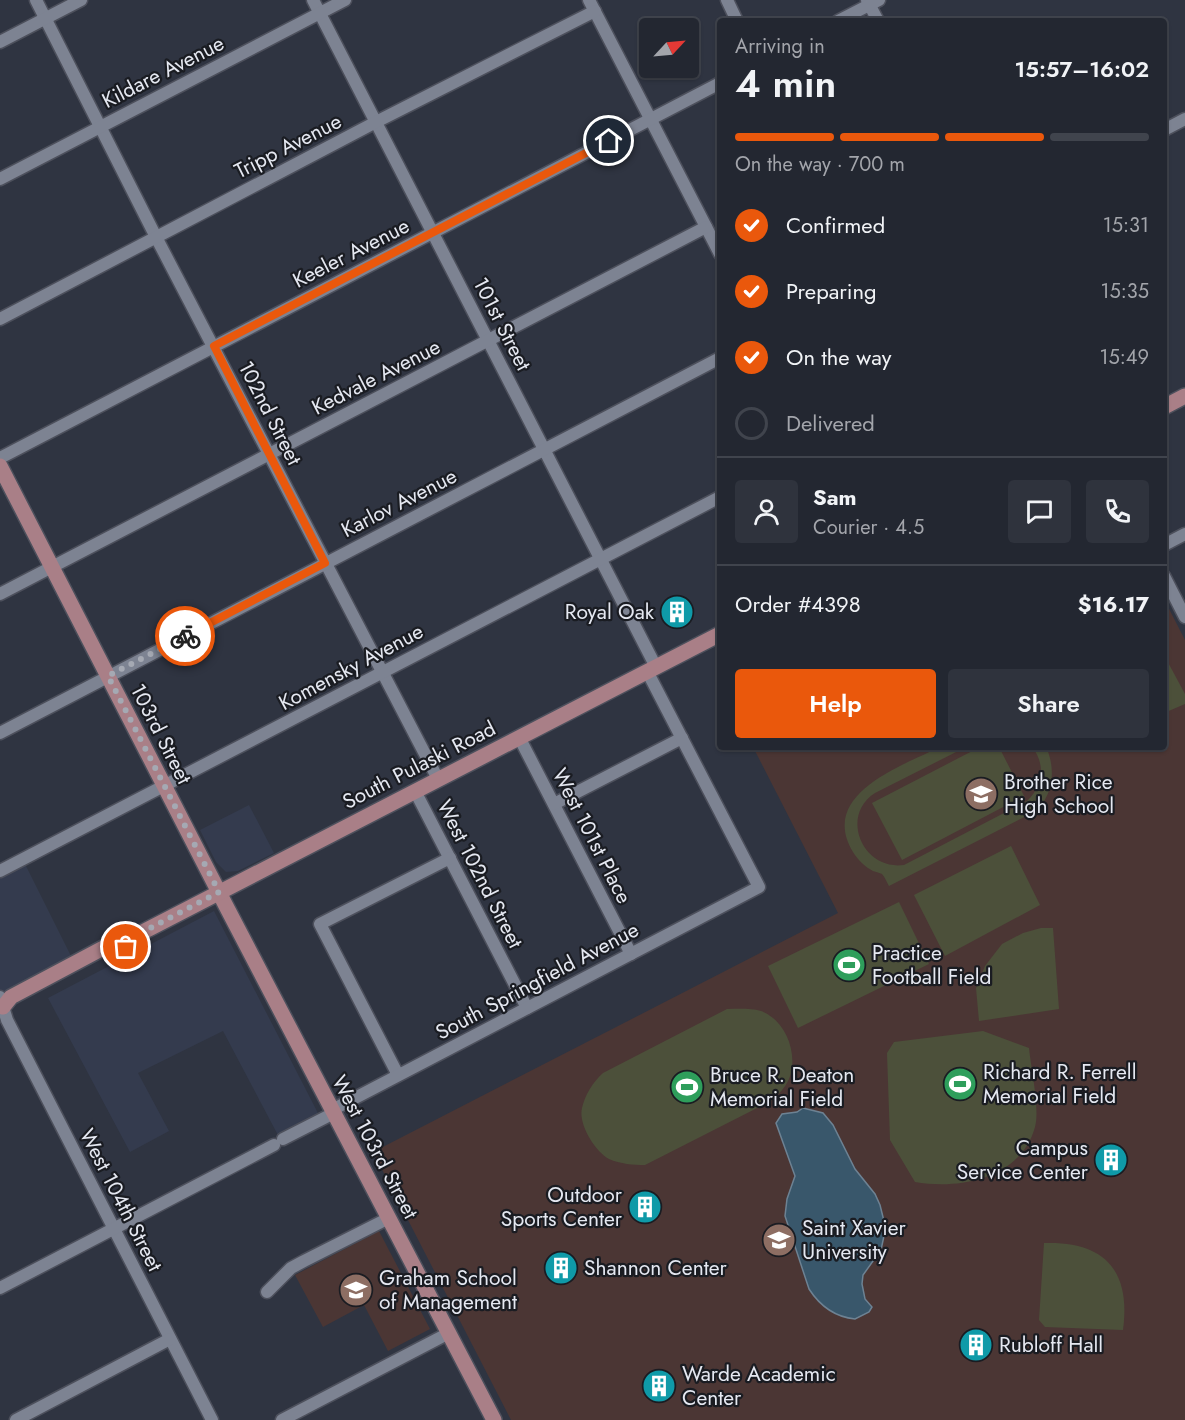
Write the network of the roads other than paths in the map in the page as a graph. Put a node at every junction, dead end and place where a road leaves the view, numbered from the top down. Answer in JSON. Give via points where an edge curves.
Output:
{"nodes":[{"id":1,"x":36,"y":0,"type":"edge"},
{"id":2,"x":81,"y":0,"type":"edge"},
{"id":3,"x":313,"y":0,"type":"edge"},
{"id":4,"x":345,"y":0,"type":"edge"},
{"id":5,"x":727,"y":0,"type":"edge"},
{"id":6,"x":872,"y":2,"type":"edge"},
{"id":7,"x":592,"y":6,"type":"edge"},
{"id":8,"x":320,"y":13,"type":"junction"},
{"id":9,"x":45,"y":18,"type":"junction"},
{"id":10,"x":736,"y":18,"type":"edge"},
{"id":11,"x":843,"y":18,"type":"edge"},
{"id":12,"x":877,"y":18,"type":"edge"},
{"id":13,"x":0,"y":42,"type":"edge"},
{"id":14,"x":717,"y":85,"type":"edge"},
{"id":15,"x":650,"y":119,"type":"junction"},
{"id":16,"x":1185,"y":119,"type":"edge"},
{"id":17,"x":376,"y":123,"type":"junction"},
{"id":18,"x":100,"y":127,"type":"junction"},
{"id":19,"x":1167,"y":128,"type":"edge"},
{"id":20,"x":0,"y":179,"type":"edge"},
{"id":21,"x":706,"y":228,"type":"junction"},
{"id":22,"x":433,"y":232,"type":"junction"},
{"id":23,"x":156,"y":237,"type":"junction"},
{"id":24,"x":717,"y":248,"type":"edge"},
{"id":25,"x":0,"y":319,"type":"edge"},
{"id":26,"x":488,"y":341,"type":"junction"},
{"id":27,"x":214,"y":346,"type":"junction"},
{"id":28,"x":717,"y":360,"type":"edge"},
{"id":29,"x":1185,"y":396,"type":"edge"},
{"id":30,"x":1167,"y":405,"type":"edge"},
{"id":31,"x":544,"y":449,"type":"junction"},
{"id":32,"x":269,"y":454,"type":"junction"},
{"id":33,"x":0,"y":458,"type":"edge"},
{"id":34,"x":0,"y":466,"type":"edge"},
{"id":35,"x":717,"y":498,"type":"edge"},
{"id":36,"x":1185,"y":534,"type":"edge"},
{"id":37,"x":1167,"y":543,"type":"edge"},
{"id":38,"x":601,"y":559,"type":"junction"},
{"id":39,"x":325,"y":563,"type":"junction"},
{"id":40,"x":52,"y":567,"type":"junction"},
{"id":41,"x":1167,"y":582,"type":"edge"},
{"id":42,"x":0,"y":594,"type":"edge"},
{"id":43,"x":1185,"y":617,"type":"edge"},
{"id":44,"x":717,"y":636,"type":"edge"},
{"id":45,"x":652,"y":669,"type":"junction"},
{"id":46,"x":382,"y":672,"type":"junction"},
{"id":47,"x":108,"y":676,"type":"junction"},
{"id":48,"x":0,"y":733,"type":"edge"},
{"id":49,"x":519,"y":737,"type":"junction"},
{"id":50,"x":682,"y":738,"type":"junction"},
{"id":51,"x":438,"y":779,"type":"junction"},
{"id":52,"x":164,"y":786,"type":"junction"},
{"id":53,"x":415,"y":791,"type":"junction"},
{"id":54,"x":554,"y":804,"type":"junction"},
{"id":55,"x":450,"y":858,"type":"junction"},
{"id":56,"x":0,"y":871,"type":"edge"},
{"id":57,"x":759,"y":887,"type":"joint"},
{"id":58,"x":219,"y":892,"type":"junction"},
{"id":59,"x":631,"y":954,"type":"junction"},
{"id":60,"x":1,"y":1004,"type":"edge"},
{"id":61,"x":527,"y":1008,"type":"junction"},
{"id":62,"x":398,"y":1075,"type":"junction"},
{"id":63,"x":333,"y":1112,"type":"junction"},
{"id":64,"x":388,"y":1218,"type":"junction"},
{"id":65,"x":114,"y":1228,"type":"junction"},
{"id":66,"x":0,"y":1288,"type":"edge"},
{"id":67,"x":267,"y":1292,"type":"dead end"},
{"id":68,"x":449,"y":1333,"type":"junction"},
{"id":69,"x":170,"y":1339,"type":"junction"},
{"id":70,"x":16,"y":1420,"type":"edge"},
{"id":71,"x":212,"y":1420,"type":"edge"},
{"id":72,"x":282,"y":1420,"type":"edge"},
{"id":73,"x":494,"y":1420,"type":"edge"}],
"edges":[{"from":1,"to":9,"type":"street","name":"102nd Street"},
{"from":2,"to":9,"type":"street"},
{"from":3,"to":8,"type":"street","name":"101st Street"},
{"from":4,"to":8,"type":"street","name":"Kildare Avenue"},
{"from":5,"to":10,"type":"street"},
{"from":6,"to":11,"type":"street"},
{"from":6,"to":12,"type":"street"},
{"from":7,"to":15,"type":"street"},
{"from":7,"to":17,"type":"street","name":"Tripp Avenue"},
{"from":8,"to":17,"type":"street","name":"101st Street"},
{"from":8,"to":18,"type":"street","name":"Kildare Avenue"},
{"from":9,"to":13,"type":"street"},
{"from":9,"to":18,"type":"street","name":"102nd Street"},
{"from":14,"to":15,"type":"street","name":"Keeler Avenue"},
{"from":15,"to":21,"type":"street"},
{"from":15,"to":22,"type":"street","name":"Keeler Avenue"},
{"from":16,"to":19,"type":"street"},
{"from":17,"to":22,"type":"street","name":"101st Street"},
{"from":17,"to":23,"type":"street","name":"Tripp Avenue"},
{"from":18,"to":20,"type":"street","name":"Kildare Avenue"},
{"from":18,"to":23,"type":"street","name":"102nd Street"},
{"from":21,"to":24,"type":"street"},
{"from":21,"to":26,"type":"street","name":"Kedvale Avenue"},
{"from":22,"to":26,"type":"street","name":"101st Street"},
{"from":22,"to":27,"type":"street","name":"Keeler Avenue"},
{"from":23,"to":25,"type":"street","name":"Tripp Avenue"},
{"from":23,"to":27,"type":"street","name":"102nd Street"},
{"from":26,"to":31,"type":"street","name":"101st Street"},
{"from":26,"to":32,"type":"street","name":"Kedvale Avenue"},
{"from":27,"to":32,"type":"street","name":"102nd Street"},
{"from":27,"to":33,"type":"street","name":"Keeler Avenue"},
{"from":28,"to":31,"type":"street","name":"Karlov Avenue"},
{"from":29,"to":30,"type":"main road"},
{"from":31,"to":38,"type":"street","name":"101st Street"},
{"from":31,"to":39,"type":"street","name":"Karlov Avenue"},
{"from":32,"to":39,"type":"street","name":"102nd Street"},
{"from":32,"to":40,"type":"street","name":"Kedvale Avenue"},
{"from":34,"to":40,"type":"main road","name":"103rd Street"},
{"from":35,"to":38,"type":"street","name":"Komensky Avenue"},
{"from":36,"to":37,"type":"street"},
{"from":38,"to":45,"type":"street","name":"101st Street"},
{"from":38,"to":46,"type":"street","name":"Komensky Avenue"},
{"from":39,"to":46,"type":"street","name":"102nd Street"},
{"from":39,"to":47,"type":"street","name":"Karlov Avenue"},
{"from":40,"to":42,"type":"street","name":"Kedvale Avenue"},
{"from":40,"to":47,"type":"main road","name":"103rd Street"},
{"from":41,"to":43,"type":"street"},
{"from":44,"to":45,"type":"main road","name":"South Pulaski Road"},
{"from":45,"to":49,"type":"main road","name":"South Pulaski Road"},
{"from":45,"to":50,"type":"street","name":"101st Street"},
{"from":46,"to":51,"type":"street","name":"102nd Street"},
{"from":46,"to":52,"type":"street","name":"Komensky Avenue"},
{"from":47,"to":48,"type":"street","name":"Karlov Avenue"},
{"from":47,"to":52,"type":"main road","name":"103rd Street"},
{"from":49,"to":51,"type":"main road","name":"South Pulaski Road"},
{"from":49,"to":54,"type":"street","name":"West 101st Place"},
{"from":50,"to":54,"type":"street"},
{"from":50,"to":57,"type":"street","name":"101st Street"},
{"from":51,"to":53,"type":"main road","name":"South Pulaski Road"},
{"from":52,"to":56,"type":"street","name":"Komensky Avenue"},
{"from":52,"to":58,"type":"main road","name":"103rd Street"},
{"from":53,"to":55,"type":"street","name":"West 102nd Street"},
{"from":53,"to":58,"type":"main road","name":"South Pulaski Road"},
{"from":54,"to":59,"type":"street","name":"West 101st Place"},
{"from":55,"to":61,"type":"street","name":"West 102nd Street"},
{"from":55,"to":62,"type":"street","via":[[320,924]]},
{"from":57,"to":59,"type":"street","name":"South Springfield Avenue"},
{"from":58,"to":60,"type":"main road","name":"South Pulaski Road","via":[[137,935],[122,938]]},
{"from":58,"to":63,"type":"main road","name":"West 103rd Street"},
{"from":59,"to":61,"type":"street","name":"South Springfield Avenue"},
{"from":60,"to":65,"type":"street","name":"West 104th Street"},
{"from":61,"to":62,"type":"street","name":"South Springfield Avenue"},
{"from":62,"to":63,"type":"street","name":"South Springfield Avenue"},
{"from":63,"to":64,"type":"main road","name":"West 103rd Street"},
{"from":63,"to":65,"type":"street","name":"South Springfield Avenue"},
{"from":64,"to":67,"type":"street","via":[[291,1268]]},
{"from":64,"to":68,"type":"main road","name":"West 103rd Street"},
{"from":65,"to":66,"type":"street","name":"South Springfield Avenue"},
{"from":65,"to":69,"type":"street","name":"West 104th Street"},
{"from":68,"to":72,"type":"street"},
{"from":68,"to":73,"type":"main road","name":"West 103rd Street"},
{"from":69,"to":70,"type":"street"},
{"from":69,"to":71,"type":"street","name":"West 104th Street"}]}
